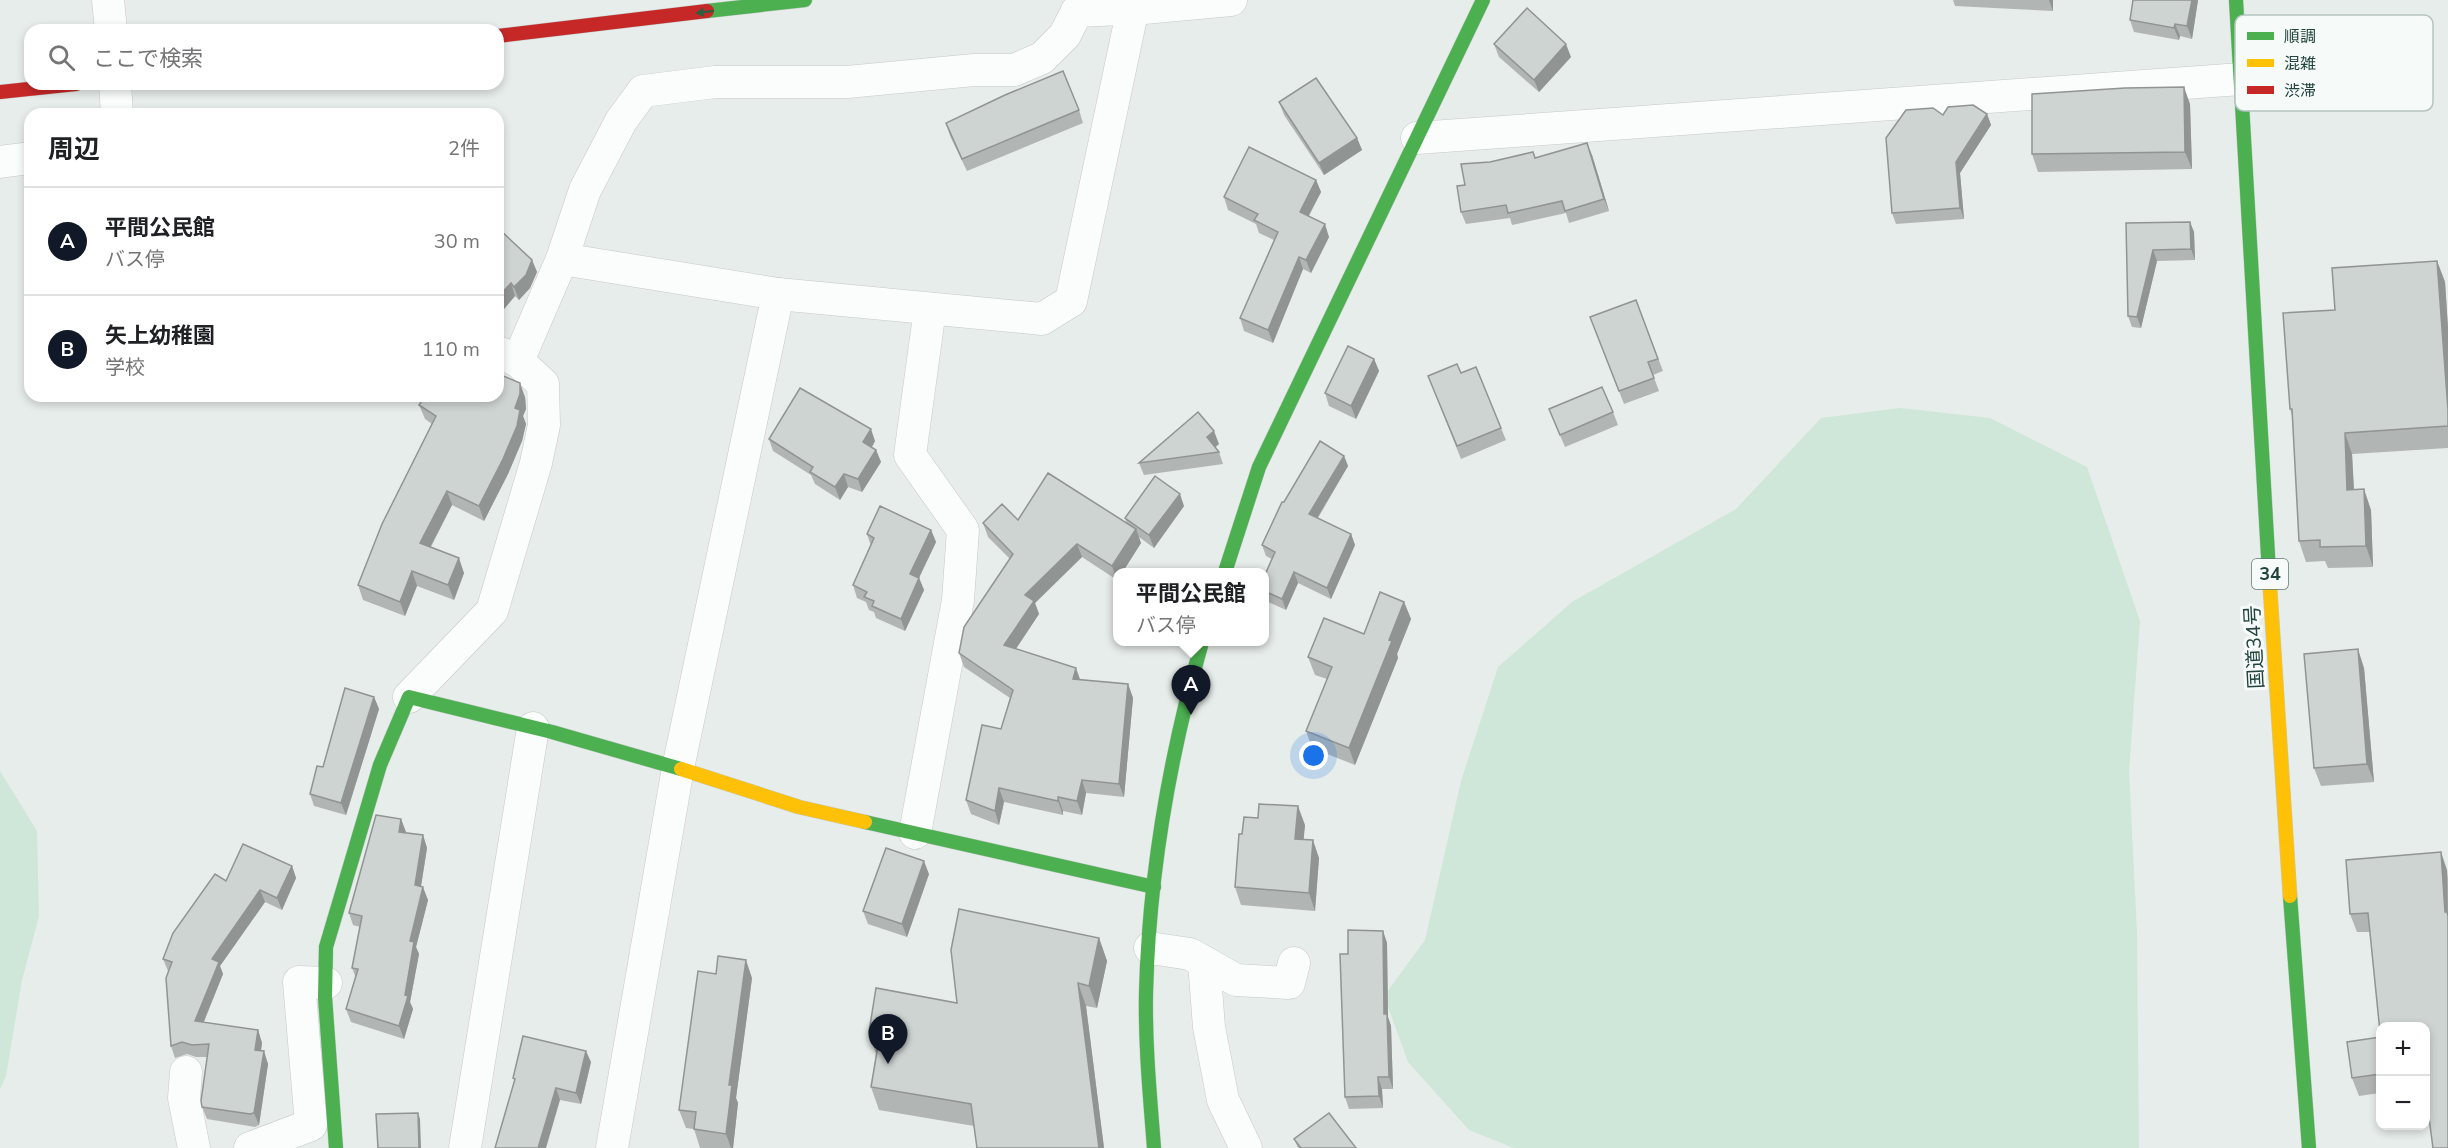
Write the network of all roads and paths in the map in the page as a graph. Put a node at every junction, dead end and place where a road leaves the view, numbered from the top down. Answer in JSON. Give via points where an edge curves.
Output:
{"nodes":[{"id":1,"x":108,"y":0,"type":"edge"},
{"id":2,"x":805,"y":0,"type":"edge"},
{"id":3,"x":1230,"y":0,"type":"edge"},
{"id":4,"x":1483,"y":0,"type":"edge"},
{"id":5,"x":2236,"y":0,"type":"edge"},
{"id":6,"x":1141,"y":5,"type":"edge"},
{"id":7,"x":2237,"y":15,"type":"edge"},
{"id":8,"x":110,"y":24,"type":"edge"},
{"id":9,"x":504,"y":35,"type":"edge"},
{"id":10,"x":2235,"y":79,"type":"edge"},
{"id":11,"x":24,"y":89,"type":"edge"},
{"id":12,"x":115,"y":90,"type":"edge"},
{"id":13,"x":0,"y":92,"type":"edge"},
{"id":14,"x":117,"y":108,"type":"edge"},
{"id":15,"x":2243,"y":111,"type":"edge"},
{"id":16,"x":1417,"y":138,"type":"junction"},
{"id":17,"x":24,"y":159,"type":"edge"},
{"id":18,"x":0,"y":162,"type":"edge"},
{"id":19,"x":562,"y":260,"type":"junction"},
{"id":20,"x":778,"y":294,"type":"junction"},
{"id":21,"x":930,"y":309,"type":"junction"},
{"id":22,"x":508,"y":357,"type":"edge"},
{"id":23,"x":1227,"y":568,"type":"edge"},
{"id":24,"x":1201,"y":646,"type":"edge"},
{"id":25,"x":409,"y":697,"type":"junction"},
{"id":26,"x":533,"y":728,"type":"junction"},
{"id":27,"x":678,"y":768,"type":"junction"},
{"id":28,"x":915,"y":833,"type":"junction"},
{"id":29,"x":1154,"y":887,"type":"junction"},
{"id":30,"x":1150,"y":948,"type":"junction"},
{"id":31,"x":1204,"y":962,"type":"junction"},
{"id":32,"x":1294,"y":963,"type":"dead end"},
{"id":33,"x":326,"y":983,"type":"junction"},
{"id":34,"x":186,"y":1072,"type":"dead end"},
{"id":35,"x":194,"y":1148,"type":"edge"},
{"id":36,"x":250,"y":1148,"type":"edge"},
{"id":37,"x":336,"y":1148,"type":"edge"},
{"id":38,"x":465,"y":1148,"type":"edge"},
{"id":39,"x":612,"y":1148,"type":"edge"},
{"id":40,"x":1154,"y":1148,"type":"edge"},
{"id":41,"x":1246,"y":1148,"type":"edge"},
{"id":42,"x":2309,"y":1148,"type":"edge"}],
"edges":[{"from":1,"to":8,"type":"street"},
{"from":2,"to":9,"type":"main road","one_way":true},
{"from":3,"to":6,"type":"street"},
{"from":4,"to":16,"type":"main road"},
{"from":5,"to":7,"type":"main road","name":"国道34号","number":"34"},
{"from":6,"to":19,"type":"street","via":[[1077,11],[1065,35],[1042,58],[1014,70],[847,82],[715,82],[643,91],[621,121],[585,190]]},
{"from":6,"to":21,"type":"street","via":[[1071,302],[1042,319]]},
{"from":10,"to":16,"type":"street"},
{"from":11,"to":13,"type":"main road"},
{"from":12,"to":14,"type":"street"},
{"from":15,"to":42,"type":"main road","name":"国道34号","number":"34","via":[[2280,759]]},
{"from":16,"to":23,"type":"main road","via":[[1259,467]]},
{"from":17,"to":18,"type":"street"},
{"from":19,"to":20,"type":"street"},
{"from":19,"to":22,"type":"street"},
{"from":20,"to":21,"type":"street"},
{"from":20,"to":27,"type":"street"},
{"from":21,"to":28,"type":"street","via":[[910,455],[963,530],[958,600]]},
{"from":22,"to":25,"type":"street","via":[[543,384],[544,425],[536,463],[492,611]]},
{"from":24,"to":29,"type":"main road","via":[[1171,769]]},
{"from":25,"to":26,"type":"main road"},
{"from":25,"to":33,"type":"main road","via":[[380,765],[329,936]]},
{"from":26,"to":27,"type":"main road"},
{"from":26,"to":38,"type":"street"},
{"from":27,"to":28,"type":"main road","via":[[799,807]]},
{"from":27,"to":39,"type":"street"},
{"from":28,"to":29,"type":"main road"},
{"from":29,"to":30,"type":"main road"},
{"from":30,"to":31,"type":"street","via":[[1190,954]]},
{"from":30,"to":40,"type":"main road","via":[[1146,1040]]},
{"from":31,"to":32,"type":"street","via":[[1236,980],[1289,983]]},
{"from":31,"to":41,"type":"street","via":[[1209,1027],[1223,1100]]},
{"from":33,"to":36,"type":"street","via":[[299,982],[311,1125]]},
{"from":33,"to":37,"type":"main road"},
{"from":34,"to":35,"type":"street","via":[[184,1098]]}]}
